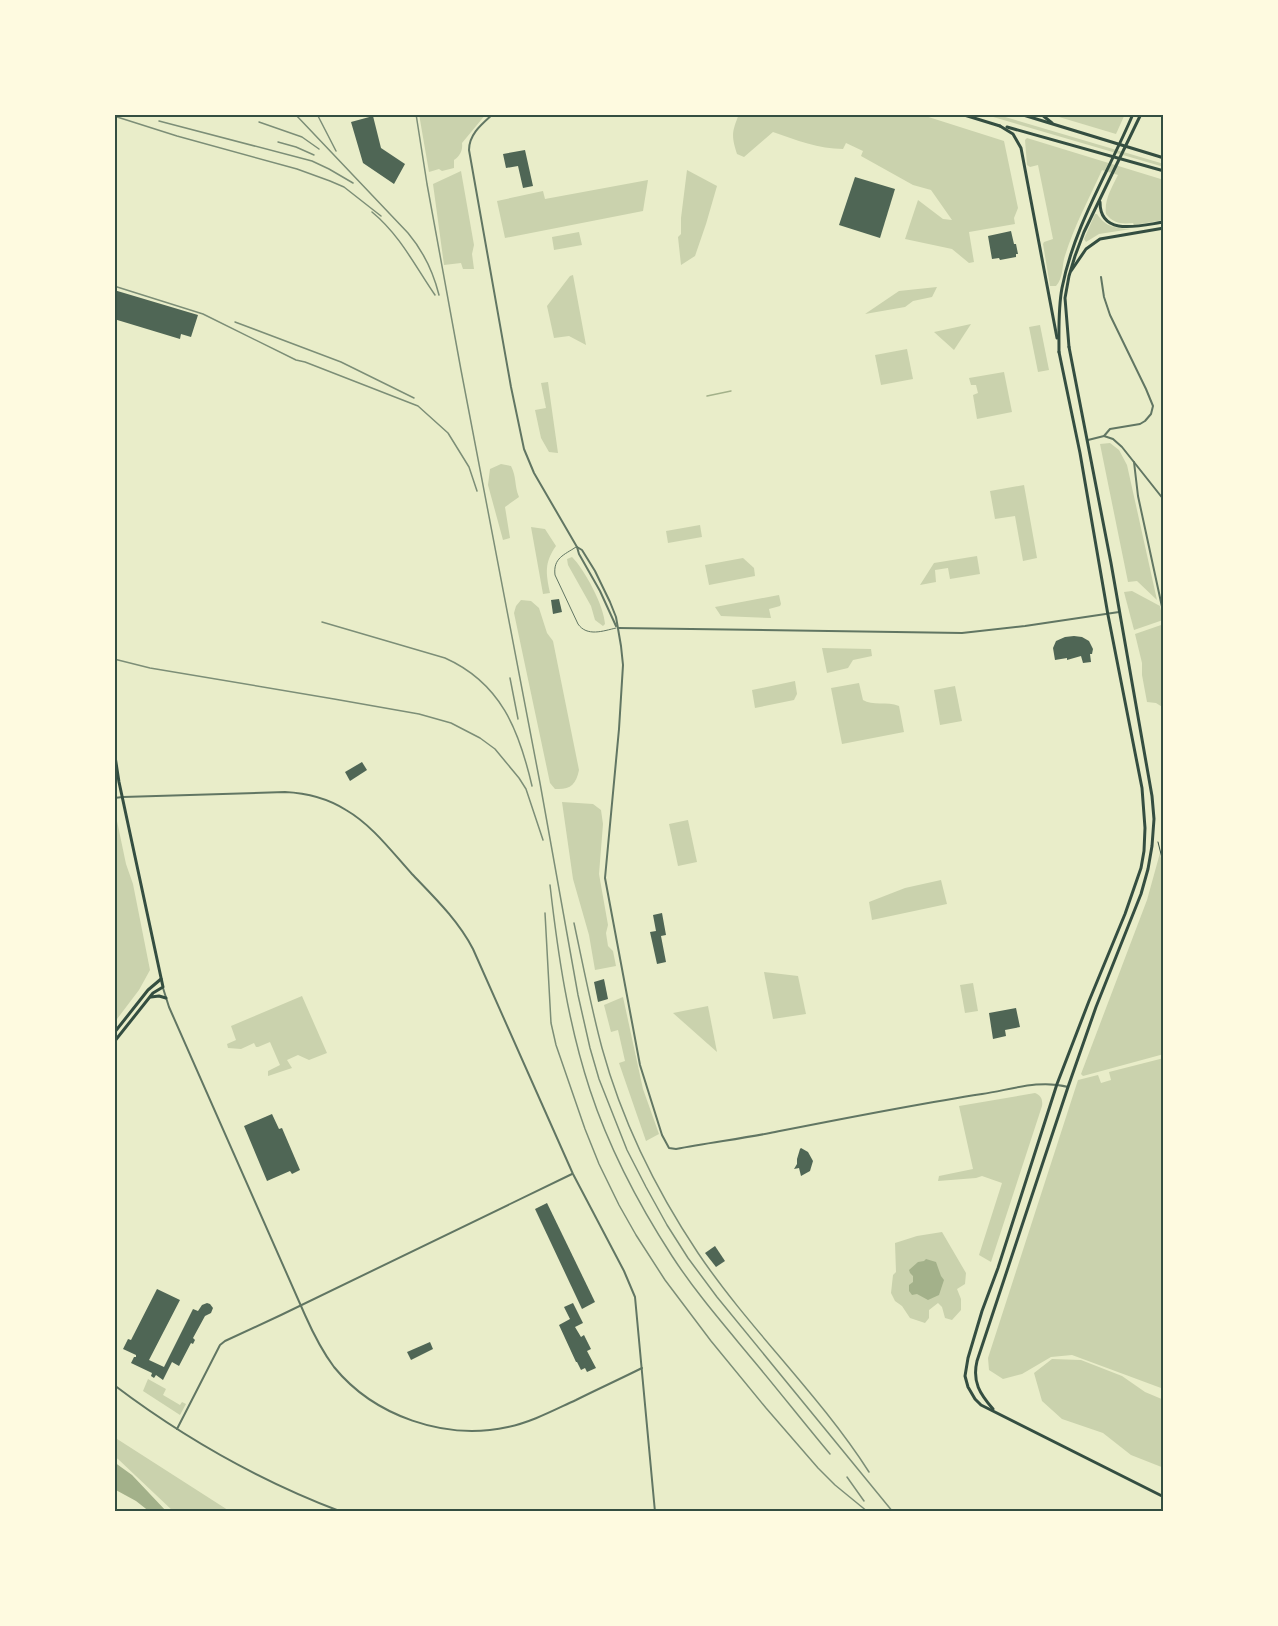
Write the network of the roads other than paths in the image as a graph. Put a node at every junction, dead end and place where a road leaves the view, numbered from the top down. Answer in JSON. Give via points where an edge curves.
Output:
{"nodes":[{"id":1,"x":493,"y":114,"type":"edge"},
{"id":2,"x":962,"y":114,"type":"edge"},
{"id":3,"x":1020,"y":114,"type":"edge"},
{"id":4,"x":1041,"y":114,"type":"edge"},
{"id":5,"x":1133,"y":114,"type":"edge"},
{"id":6,"x":1141,"y":114,"type":"edge"},
{"id":7,"x":1054,"y":124,"type":"junction"},
{"id":8,"x":1000,"y":126,"type":"junction"},
{"id":9,"x":1164,"y":158,"type":"edge"},
{"id":10,"x":1164,"y":172,"type":"edge"},
{"id":11,"x":1100,"y":200,"type":"junction"},
{"id":12,"x":1164,"y":222,"type":"edge"},
{"id":13,"x":1164,"y":228,"type":"edge"},
{"id":14,"x":1069,"y":276,"type":"junction"},
{"id":15,"x":1101,"y":278,"type":"dead end"},
{"id":16,"x":1059,"y":352,"type":"junction"},
{"id":17,"x":1110,"y":429,"type":"junction"},
{"id":18,"x":1104,"y":436,"type":"junction"},
{"id":19,"x":1113,"y":439,"type":"junction"},
{"id":20,"x":1087,"y":440,"type":"junction"},
{"id":21,"x":1078,"y":442,"type":"junction"},
{"id":22,"x":1134,"y":462,"type":"junction"},
{"id":23,"x":1164,"y":500,"type":"edge"},
{"id":24,"x":577,"y":547,"type":"junction"},
{"id":25,"x":1119,"y":612,"type":"junction"},
{"id":26,"x":1108,"y":615,"type":"junction"},
{"id":27,"x":1164,"y":616,"type":"edge"},
{"id":28,"x":618,"y":628,"type":"junction"},
{"id":29,"x":114,"y":750,"type":"edge"},
{"id":30,"x":123,"y":797,"type":"junction"},
{"id":31,"x":114,"y":798,"type":"edge"},
{"id":32,"x":161,"y":979,"type":"junction"},
{"id":33,"x":163,"y":987,"type":"junction"},
{"id":34,"x":149,"y":997,"type":"junction"},
{"id":35,"x":166,"y":998,"type":"junction"},
{"id":36,"x":114,"y":1033,"type":"edge"},
{"id":37,"x":114,"y":1042,"type":"edge"},
{"id":38,"x":1057,"y":1084,"type":"junction"},
{"id":39,"x":1068,"y":1087,"type":"junction"},
{"id":40,"x":573,"y":1174,"type":"junction"},
{"id":41,"x":301,"y":1306,"type":"junction"},
{"id":42,"x":982,"y":1311,"type":"junction"},
{"id":43,"x":992,"y":1314,"type":"junction"},
{"id":44,"x":642,"y":1368,"type":"junction"},
{"id":45,"x":114,"y":1385,"type":"edge"},
{"id":46,"x":996,"y":1412,"type":"junction"},
{"id":47,"x":177,"y":1429,"type":"junction"},
{"id":48,"x":1164,"y":1497,"type":"edge"},
{"id":49,"x":342,"y":1512,"type":"edge"},
{"id":50,"x":655,"y":1512,"type":"edge"}],
"edges":[{"from":1,"to":24,"type":"street","via":[[475,133],[469,150],[518,425],[534,473]]},
{"from":2,"to":8,"type":"main road"},
{"from":3,"to":7,"type":"main road"},
{"from":4,"to":7,"type":"main road"},
{"from":5,"to":16,"type":"main road","via":[[1075,241],[1065,273],[1059,312]]},
{"from":6,"to":11,"type":"main road"},
{"from":7,"to":9,"type":"main road"},
{"from":8,"to":10,"type":"main road"},
{"from":8,"to":16,"type":"main road","via":[[1013,134],[1021,148]]},
{"from":11,"to":12,"type":"main road","via":[[1102,213],[1115,226]]},
{"from":11,"to":14,"type":"main road"},
{"from":13,"to":14,"type":"main road","via":[[1100,239],[1086,249]]},
{"from":14,"to":20,"type":"main road","via":[[1065,298],[1069,347]]},
{"from":15,"to":17,"type":"street","via":[[1110,315],[1153,406],[1149,417],[1140,424]]},
{"from":16,"to":21,"type":"main road"},
{"from":17,"to":18,"type":"street"},
{"from":17,"to":19,"type":"street"},
{"from":18,"to":19,"type":"street"},
{"from":18,"to":20,"type":"street"},
{"from":19,"to":22,"type":"street"},
{"from":20,"to":21,"type":"main road"},
{"from":20,"to":25,"type":"main road"},
{"from":21,"to":26,"type":"main road"},
{"from":22,"to":23,"type":"street"},
{"from":22,"to":27,"type":"street"},
{"from":24,"to":28,"type":"street"},
{"from":24,"to":28,"type":"lane","via":[[557,560],[554,569],[578,624],[588,632]]},
{"from":25,"to":26,"type":"street"},
{"from":25,"to":39,"type":"main road","via":[[1152,796],[1153,838],[1140,894]]},
{"from":26,"to":28,"type":"street","via":[[962,633]]},
{"from":26,"to":38,"type":"main road","via":[[1142,788],[1144,851],[1125,914]]},
{"from":28,"to":38,"type":"street","via":[[623,665],[615,786],[604,868],[640,1065],[669,1148]]},
{"from":29,"to":30,"type":"main road"},
{"from":30,"to":31,"type":"street"},
{"from":30,"to":32,"type":"main road"},
{"from":30,"to":40,"type":"street","via":[[302,793],[322,798],[357,817],[412,873],[469,941]]},
{"from":32,"to":33,"type":"main road"},
{"from":32,"to":36,"type":"main road"},
{"from":33,"to":34,"type":"main road"},
{"from":33,"to":35,"type":"street"},
{"from":34,"to":35,"type":"main road"},
{"from":34,"to":37,"type":"main road"},
{"from":35,"to":41,"type":"street"},
{"from":38,"to":39,"type":"street"},
{"from":38,"to":42,"type":"main road"},
{"from":39,"to":43,"type":"main road"},
{"from":40,"to":41,"type":"street"},
{"from":40,"to":44,"type":"street","via":[[634,1297]]},
{"from":41,"to":44,"type":"street","via":[[321,1348],[362,1394],[400,1416],[443,1429],[509,1427],[555,1410]]},
{"from":41,"to":47,"type":"street","via":[[220,1345]]},
{"from":42,"to":43,"type":"main road"},
{"from":42,"to":46,"type":"main road","via":[[966,1376],[975,1399]]},
{"from":43,"to":46,"type":"main road","via":[[975,1380]]},
{"from":44,"to":50,"type":"street"},
{"from":45,"to":47,"type":"street"},
{"from":46,"to":48,"type":"main road"},
{"from":47,"to":49,"type":"street","via":[[255,1474]]}]}
